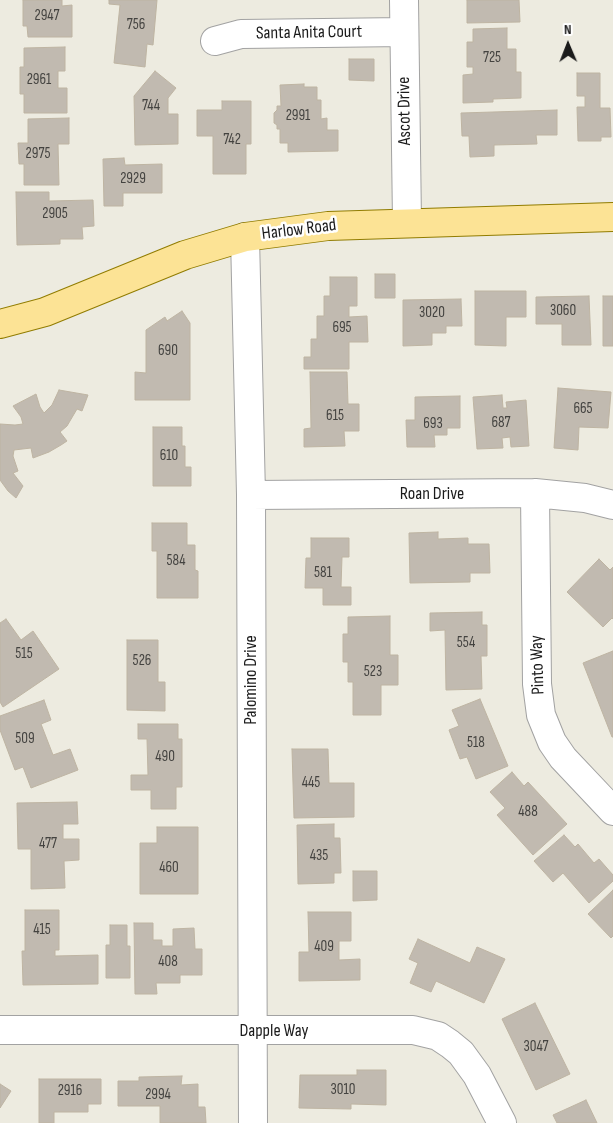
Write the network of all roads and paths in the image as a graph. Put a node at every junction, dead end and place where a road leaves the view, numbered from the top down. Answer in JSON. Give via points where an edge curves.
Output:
{"nodes":[{"id":1,"x":404,"y":0,"type":"edge"},
{"id":2,"x":404,"y":32,"type":"junction"},
{"id":3,"x":215,"y":41,"type":"dead end"},
{"id":4,"x":613,"y":217,"type":"edge"},
{"id":5,"x":407,"y":222,"type":"junction"},
{"id":6,"x":245,"y":237,"type":"junction"},
{"id":7,"x":0,"y":324,"type":"edge"},
{"id":8,"x":535,"y":493,"type":"junction"},
{"id":9,"x":251,"y":495,"type":"junction"},
{"id":10,"x":613,"y":505,"type":"edge"},
{"id":11,"x":613,"y":811,"type":"edge"},
{"id":12,"x":0,"y":1030,"type":"edge"},
{"id":13,"x":252,"y":1031,"type":"junction"},
{"id":14,"x":253,"y":1123,"type":"edge"},
{"id":15,"x":502,"y":1123,"type":"edge"}],
"edges":[{"from":1,"to":2,"type":"street","name":"Ascot Drive"},
{"from":2,"to":3,"type":"street","name":"Santa Anita Court","via":[[241,34]]},
{"from":2,"to":5,"type":"street","name":"Ascot Drive"},
{"from":4,"to":5,"type":"main road","name":"Harlow Road"},
{"from":5,"to":6,"type":"main road","name":"Harlow Road","via":[[328,226]]},
{"from":6,"to":7,"type":"main road","name":"Harlow Road","via":[[185,255],[45,312]]},
{"from":6,"to":9,"type":"street","name":"Palomino Drive"},
{"from":8,"to":9,"type":"street","name":"Roan Drive"},
{"from":8,"to":10,"type":"street","name":"Roan Drive","via":[[585,498]]},
{"from":8,"to":11,"type":"street","name":"Pinto Way","via":[[537,684],[541,715],[552,742],[563,758]]},
{"from":9,"to":13,"type":"street","name":"Palomino Drive"},
{"from":12,"to":13,"type":"street","name":"Dapple Way"},
{"from":13,"to":14,"type":"street","name":"Palomino Drive"},
{"from":13,"to":15,"type":"street","name":"Dapple Way","via":[[413,1030],[438,1036],[469,1063]]}]}
